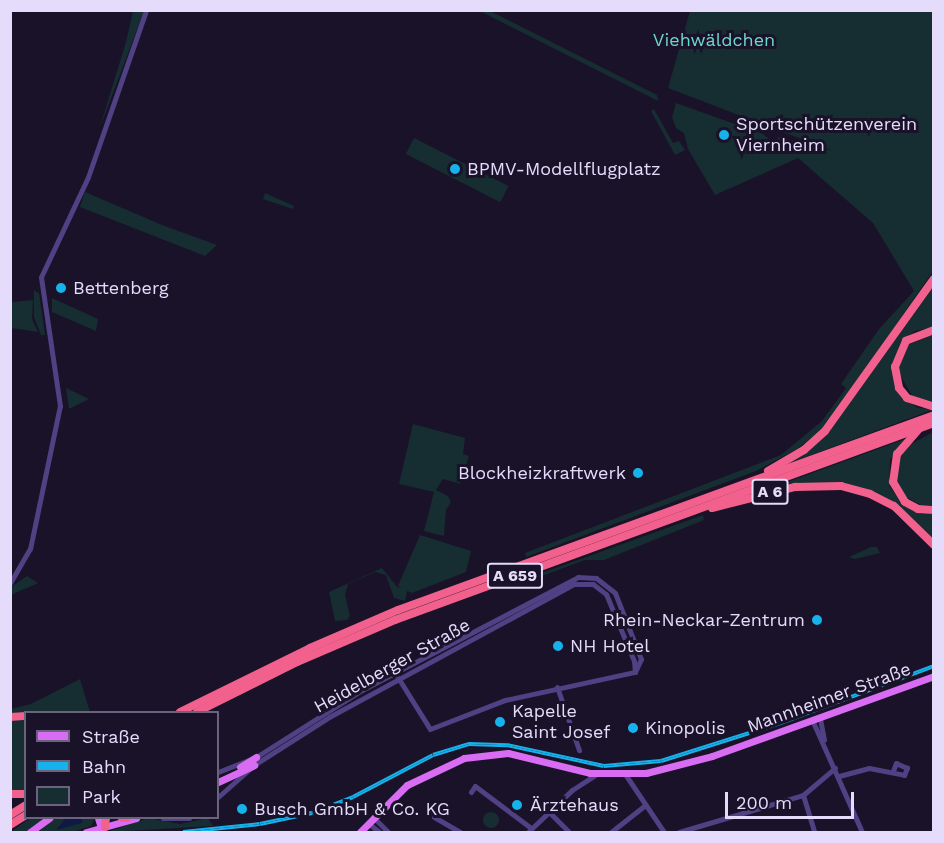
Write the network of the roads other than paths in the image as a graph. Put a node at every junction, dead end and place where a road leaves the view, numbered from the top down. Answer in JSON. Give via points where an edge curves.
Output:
{"nodes":[{"id":1,"x":146,"y":10,"type":"edge"},
{"id":2,"x":933,"y":279,"type":"edge"},
{"id":3,"x":933,"y":330,"type":"edge"},
{"id":4,"x":933,"y":408,"type":"edge"},
{"id":5,"x":933,"y":415,"type":"edge"},
{"id":6,"x":933,"y":423,"type":"edge"},
{"id":7,"x":920,"y":428,"type":"junction"},
{"id":8,"x":729,"y":490,"type":"junction"},
{"id":9,"x":933,"y":510,"type":"edge"},
{"id":10,"x":682,"y":514,"type":"junction"},
{"id":11,"x":933,"y":545,"type":"edge"},
{"id":12,"x":10,"y":583,"type":"edge"},
{"id":13,"x":395,"y":672,"type":"junction"},
{"id":14,"x":635,"y":672,"type":"junction"},
{"id":15,"x":933,"y":676,"type":"edge"},
{"id":16,"x":399,"y":678,"type":"junction"},
{"id":17,"x":557,"y":687,"type":"junction"},
{"id":18,"x":241,"y":689,"type":"junction"},
{"id":19,"x":182,"y":711,"type":"edge"},
{"id":20,"x":199,"y":711,"type":"edge"},
{"id":21,"x":209,"y":711,"type":"edge"},
{"id":22,"x":817,"y":721,"type":"junction"},
{"id":23,"x":579,"y":750,"type":"dead end"},
{"id":24,"x":255,"y":761,"type":"junction"},
{"id":25,"x":835,"y":768,"type":"junction"},
{"id":26,"x":893,"y":771,"type":"dead end"},
{"id":27,"x":219,"y":772,"type":"edge"},
{"id":28,"x":598,"y":774,"type":"junction"},
{"id":29,"x":625,"y":774,"type":"junction"},
{"id":30,"x":839,"y":776,"type":"junction"},
{"id":31,"x":219,"y":781,"type":"edge"},
{"id":32,"x":471,"y":792,"type":"dead end"},
{"id":33,"x":803,"y":795,"type":"junction"},
{"id":34,"x":219,"y":796,"type":"edge"},
{"id":35,"x":644,"y":806,"type":"junction"},
{"id":36,"x":24,"y":807,"type":"edge"},
{"id":37,"x":549,"y":812,"type":"junction"},
{"id":38,"x":10,"y":815,"type":"edge"},
{"id":39,"x":24,"y":816,"type":"edge"},
{"id":40,"x":434,"y":817,"type":"dead end"},
{"id":41,"x":48,"y":819,"type":"edge"},
{"id":42,"x":99,"y":819,"type":"edge"},
{"id":43,"x":106,"y":819,"type":"edge"},
{"id":44,"x":123,"y":819,"type":"edge"},
{"id":45,"x":132,"y":819,"type":"edge"},
{"id":46,"x":370,"y":820,"type":"junction"},
{"id":47,"x":10,"y":825,"type":"edge"},
{"id":48,"x":103,"y":827,"type":"junction"},
{"id":49,"x":530,"y":830,"type":"edge"},
{"id":50,"x":30,"y":832,"type":"edge"},
{"id":51,"x":86,"y":832,"type":"edge"},
{"id":52,"x":358,"y":832,"type":"edge"},
{"id":53,"x":379,"y":832,"type":"edge"},
{"id":54,"x":388,"y":832,"type":"edge"},
{"id":55,"x":460,"y":832,"type":"edge"},
{"id":56,"x":569,"y":832,"type":"edge"},
{"id":57,"x":611,"y":832,"type":"edge"},
{"id":58,"x":664,"y":832,"type":"edge"},
{"id":59,"x":679,"y":832,"type":"edge"},
{"id":60,"x":814,"y":832,"type":"edge"},
{"id":61,"x":862,"y":832,"type":"edge"},
{"id":62,"x":869,"y":832,"type":"edge"}],
"edges":[{"from":1,"to":12,"type":"street","via":[[104,134],[68,224],[41,276],[42,302],[58,373],[59,415],[30,549]]},
{"from":2,"to":8,"type":"highway","number":"A 659","via":[[821,435],[792,458]]},
{"from":3,"to":4,"type":"highway","via":[[906,341],[895,367],[899,388],[908,398]]},
{"from":5,"to":8,"type":"highway","number":"A 659"},
{"from":6,"to":7,"type":"highway","number":"A 659"},
{"from":7,"to":9,"type":"highway","via":[[897,454],[893,482],[904,502],[918,509]]},
{"from":7,"to":10,"type":"highway","number":"A 659"},
{"from":8,"to":19,"type":"highway","number":"A 659","via":[[380,618],[247,677]]},
{"from":10,"to":11,"type":"highway","number":"A 6","via":[[795,487],[841,486],[894,506]]},
{"from":10,"to":18,"type":"highway","number":"A 659","via":[[395,620]]},
{"from":13,"to":14,"type":"street","name":"Heidelberger Straße","via":[[582,576],[601,581],[615,593],[641,659]]},
{"from":13,"to":16,"type":"street"},
{"from":13,"to":24,"type":"street","name":"Heidelberger Straße"},
{"from":14,"to":16,"type":"street","name":"Heidelberger Straße","via":[[611,601],[593,584],[581,583],[563,589]]},
{"from":14,"to":17,"type":"street"},
{"from":15,"to":22,"type":"main road","name":"Mannheimer Straße"},
{"from":16,"to":17,"type":"street","via":[[430,729],[505,700]]},
{"from":16,"to":24,"type":"street","name":"Heidelberger Straße"},
{"from":17,"to":23,"type":"street"},
{"from":18,"to":20,"type":"highway","number":"A 659"},
{"from":18,"to":21,"type":"highway"},
{"from":22,"to":25,"type":"street"},
{"from":22,"to":29,"type":"main road","name":"Mannheimer Straße","via":[[680,766]]},
{"from":24,"to":27,"type":"street"},
{"from":24,"to":31,"type":"main road"},
{"from":24,"to":34,"type":"street","name":"Heidelberger Straße"},
{"from":25,"to":30,"type":"street"},
{"from":25,"to":33,"type":"street"},
{"from":26,"to":30,"type":"street","via":[[869,768]]},
{"from":28,"to":29,"type":"main road","name":"Mannheimer Straße"},
{"from":28,"to":37,"type":"street"},
{"from":28,"to":46,"type":"main road","name":"Mannheimer Straße","via":[[518,754],[475,755],[426,774]]},
{"from":29,"to":35,"type":"street"},
{"from":30,"to":61,"type":"street"},
{"from":32,"to":49,"type":"street","via":[[475,786]]},
{"from":33,"to":59,"type":"street"},
{"from":33,"to":60,"type":"street"},
{"from":35,"to":57,"type":"street"},
{"from":35,"to":58,"type":"street"},
{"from":36,"to":38,"type":"highway"},
{"from":37,"to":49,"type":"street"},
{"from":37,"to":56,"type":"street"},
{"from":39,"to":47,"type":"highway"},
{"from":40,"to":55,"type":"street"},
{"from":41,"to":50,"type":"main road"},
{"from":42,"to":48,"type":"main road"},
{"from":43,"to":48,"type":"highway"},
{"from":44,"to":48,"type":"main road"},
{"from":45,"to":48,"type":"main road"},
{"from":46,"to":52,"type":"main road","name":"Mannheimer Straße"},
{"from":46,"to":53,"type":"street"},
{"from":46,"to":54,"type":"street"},
{"from":48,"to":51,"type":"main road"},
{"from":61,"to":62,"type":"street"}]}
